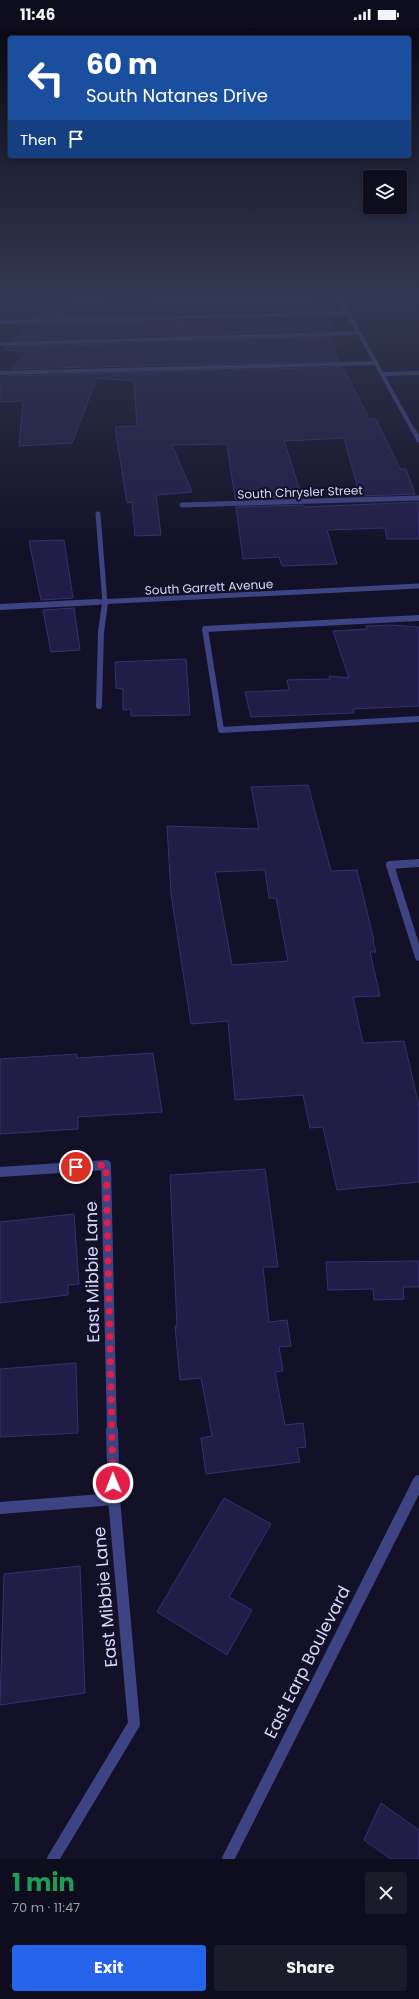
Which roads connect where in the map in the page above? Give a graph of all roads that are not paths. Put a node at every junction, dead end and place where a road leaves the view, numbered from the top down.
1 (387, 380) edge
2 (419, 440) edge
3 (419, 498) edge
4 (182, 505) dead end
5 (98, 514) dead end
6 (419, 586) edge
7 (104, 604) junction
8 (0, 608) edge
9 (419, 618) edge
10 (99, 706) dead end
11 (419, 720) edge
12 (419, 863) edge
13 (419, 957) edge
14 (0, 1172) edge
15 (419, 1481) edge
16 (114, 1499) junction
17 (0, 1508) edge
18 (53, 1859) edge
19 (228, 1859) edge

1 - 2 street
3 - 4 street, South Chrysler Street
5 - 7 street
6 - 7 street, South Garrett Avenue
7 - 8 street, South Garrett Avenue
7 - 10 street
9 - 11 street
12 - 13 street
14 - 16 street, East Mibbie Lane
15 - 19 street, East Earp Boulevard
16 - 17 street
16 - 18 street, East Mibbie Lane

